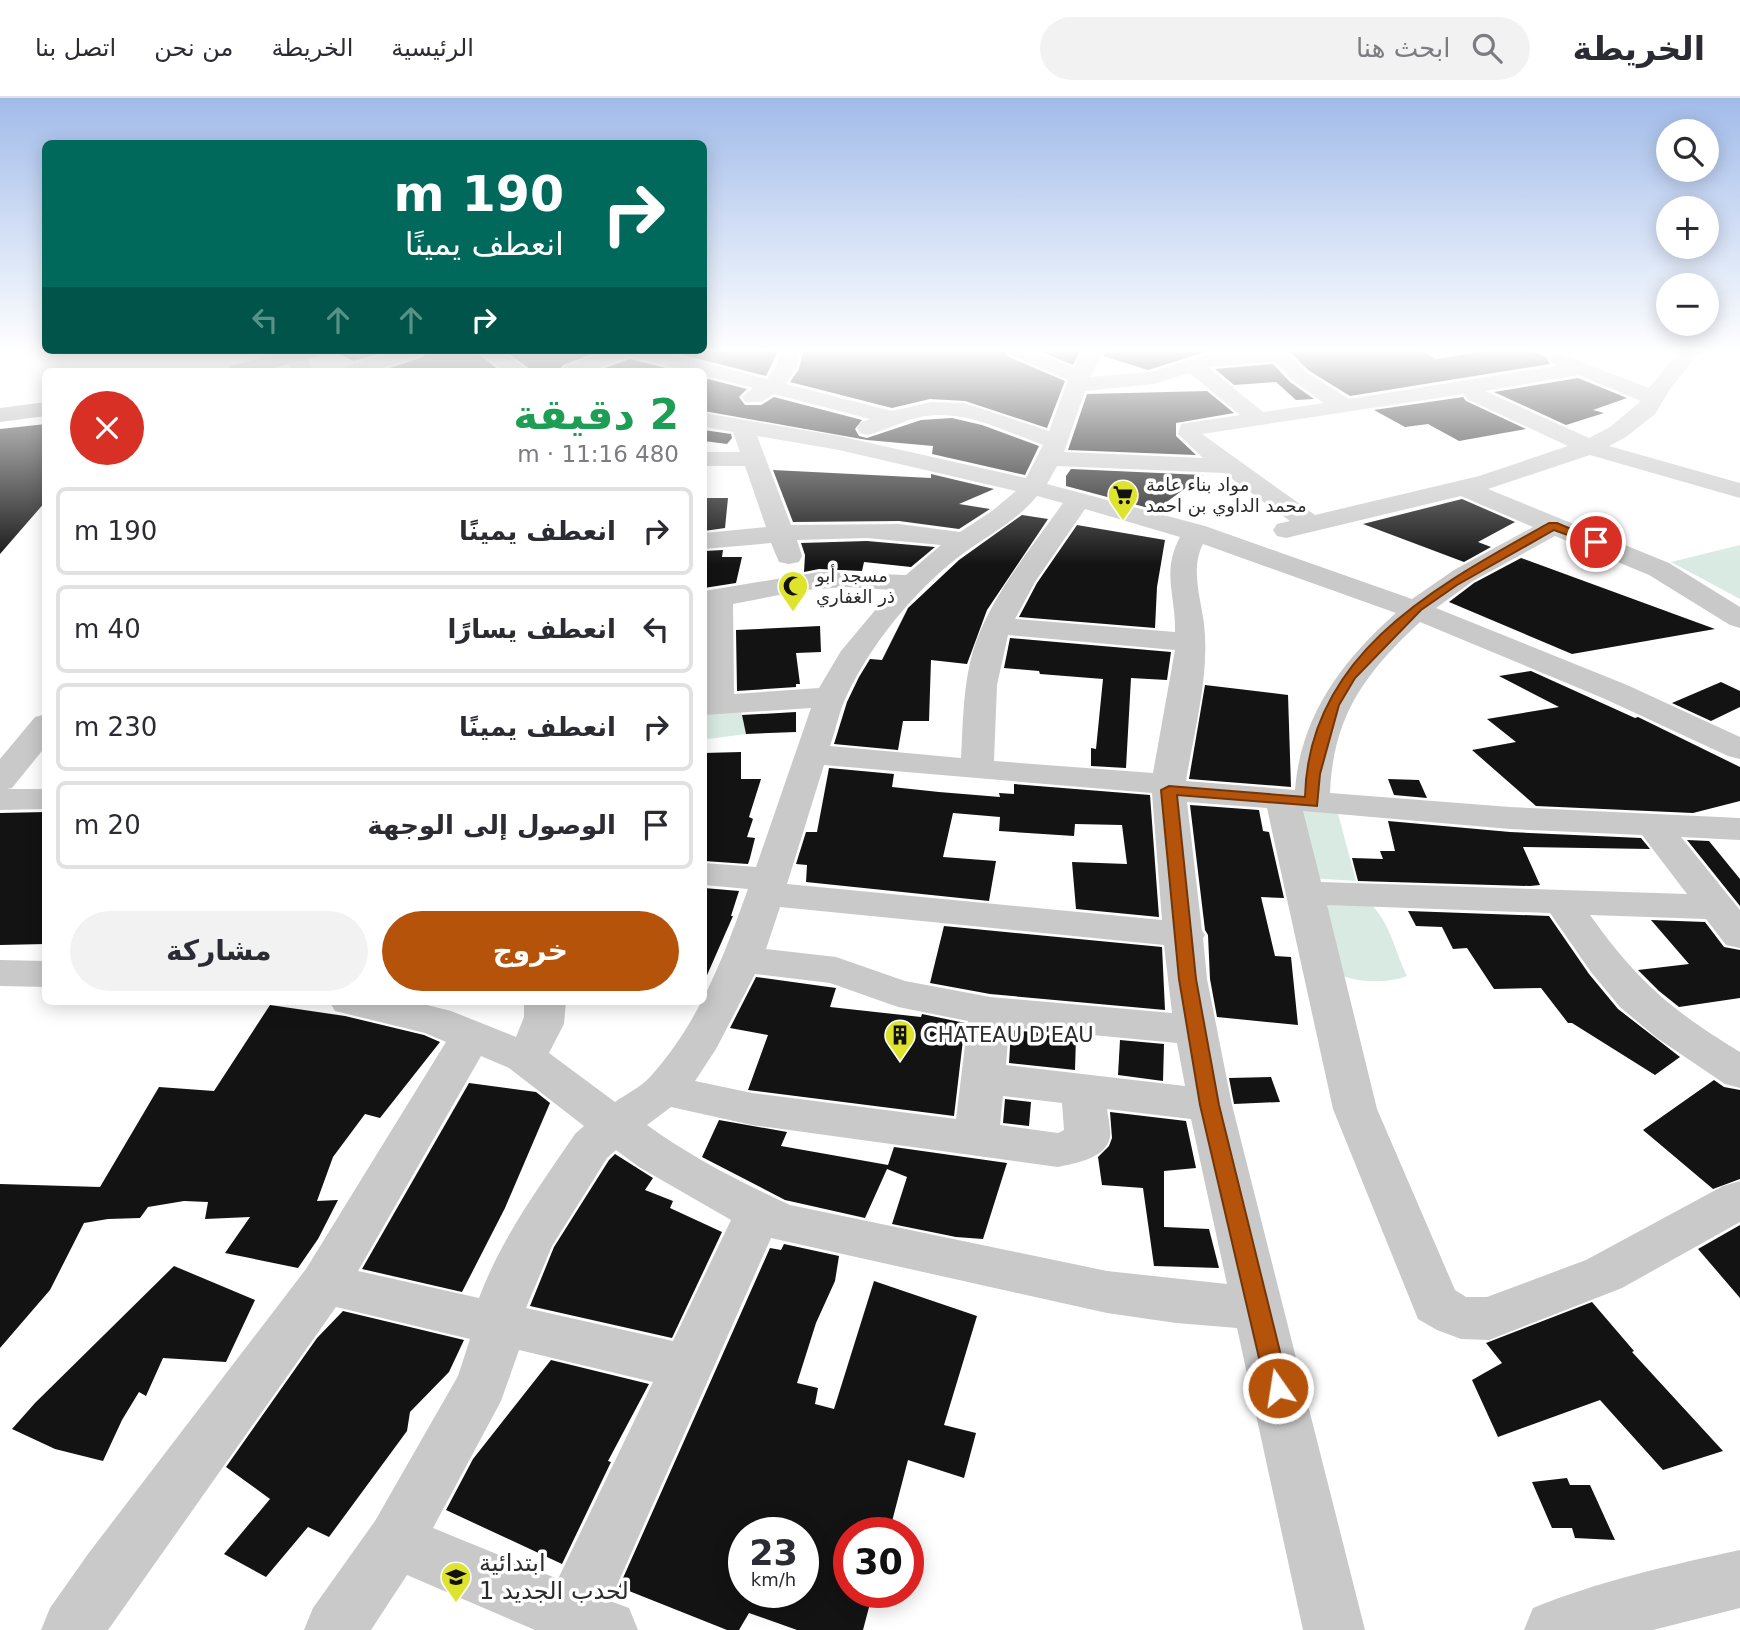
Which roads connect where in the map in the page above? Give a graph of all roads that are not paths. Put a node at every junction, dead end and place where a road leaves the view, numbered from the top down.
1 (720, 422) edge
2 (882, 422) edge
3 (986, 422) edge
4 (1063, 422) edge
5 (1234, 422) edge
6 (1536, 422) edge
7 (1632, 422) edge
8 (742, 426) junction
9 (839, 442) junction
10 (1589, 447) junction
11 (707, 459) edge
12 (753, 459) junction
13 (1047, 462) junction
14 (1228, 466) junction
15 (1465, 488) junction
16 (1740, 491) edge
17 (1079, 499) junction
18 (1310, 524) junction
19 (1553, 526) junction
20 (779, 534) junction
21 (1216, 538) junction
22 (707, 541) edge
23 (964, 541) junction
24 (804, 582) junction
25 (914, 584) junction
26 (711, 598) edge
27 (1416, 608) junction
28 (1740, 620) edge
29 (999, 626) junction
30 (1190, 642) junction
31 (830, 697) junction
32 (711, 705) edge
33 (42, 731) edge
34 (1725, 731) edge
35 (1740, 749) edge
36 (812, 754) junction
37 (977, 770) junction
38 (0, 781) edge
39 (1168, 787) junction
40 (42, 799) edge
41 (0, 800) edge
42 (1297, 801) junction
43 (1654, 827) junction
44 (1740, 829) edge
45 (707, 875) edge
46 (768, 886) junction
47 (1303, 893) junction
48 (1562, 902) junction
49 (1717, 907) junction
50 (1185, 935) junction
51 (1740, 936) edge
52 (742, 959) junction
53 (42, 972) edge
54 (0, 973) edge
55 (367, 1005) edge
56 (545, 1005) edge
57 (990, 1012) junction
58 (1197, 1030) junction
59 (472, 1034) junction
60 (524, 1057) junction
61 (1740, 1073) edge
62 (983, 1078) junction
63 (664, 1090) junction
64 (1083, 1090) junction
65 (1210, 1105) junction
66 (613, 1126) junction
67 (976, 1138) junction
68 (1740, 1199) edge
69 (759, 1212) junction
70 (324, 1284) junction
71 (1259, 1308) junction
72 (499, 1324) junction
73 (687, 1367) junction
74 (396, 1541) junction
75 (1740, 1579) edge
76 (590, 1622) edge
77 (72, 1630) edge
78 (335, 1630) edge
79 (1334, 1630) edge
80 (1555, 1630) edge

1 - 8 street
2 - 9 street
3 - 13 street
4 - 13 street
5 - 14 street
6 - 10 street
7 - 10 street
8 - 9 street
8 - 12 street
9 - 13 street
10 - 15 street
10 - 16 street
11 - 12 street
12 - 20 street
13 - 14 street
13 - 17 street
13 - 23 street
14 - 18 street
15 - 18 street
15 - 19 street
17 - 21 street
17 - 29 street
18 - 21 street
19 - 27 street
19 - 28 street
20 - 22 street
20 - 23 street
20 - 24 street
21 - 27 street
21 - 30 street
23 - 25 street
24 - 25 street
24 - 26 street
25 - 31 street
26 - 32 street
27 - 34 street
27 - 42 street
29 - 30 street
29 - 37 street
30 - 39 street
31 - 32 street
31 - 36 street
33 - 38 street
34 - 35 street
36 - 37 street
36 - 46 street
37 - 39 street
39 - 42 street
39 - 50 street
40 - 41 street
42 - 43 street
42 - 47 street
43 - 44 street
43 - 49 street
45 - 46 street
46 - 50 street
46 - 52 street
47 - 48 street
47 - 68 street
48 - 49 street
48 - 61 street
49 - 51 street
50 - 58 street
52 - 57 street
52 - 63 street
53 - 54 street
55 - 59 street
56 - 60 street
57 - 58 street
57 - 62 street
58 - 65 street
59 - 60 street
59 - 70 street
60 - 66 street
62 - 64 street
62 - 67 street
63 - 66 street
63 - 67 street
64 - 65 street
64 - 67 street
65 - 71 street
66 - 69 street
66 - 72 street
69 - 71 street
69 - 73 street
70 - 72 street
70 - 77 street
71 - 79 street
72 - 73 street
72 - 74 street
73 - 76 street
74 - 76 street
74 - 78 street
75 - 80 street

